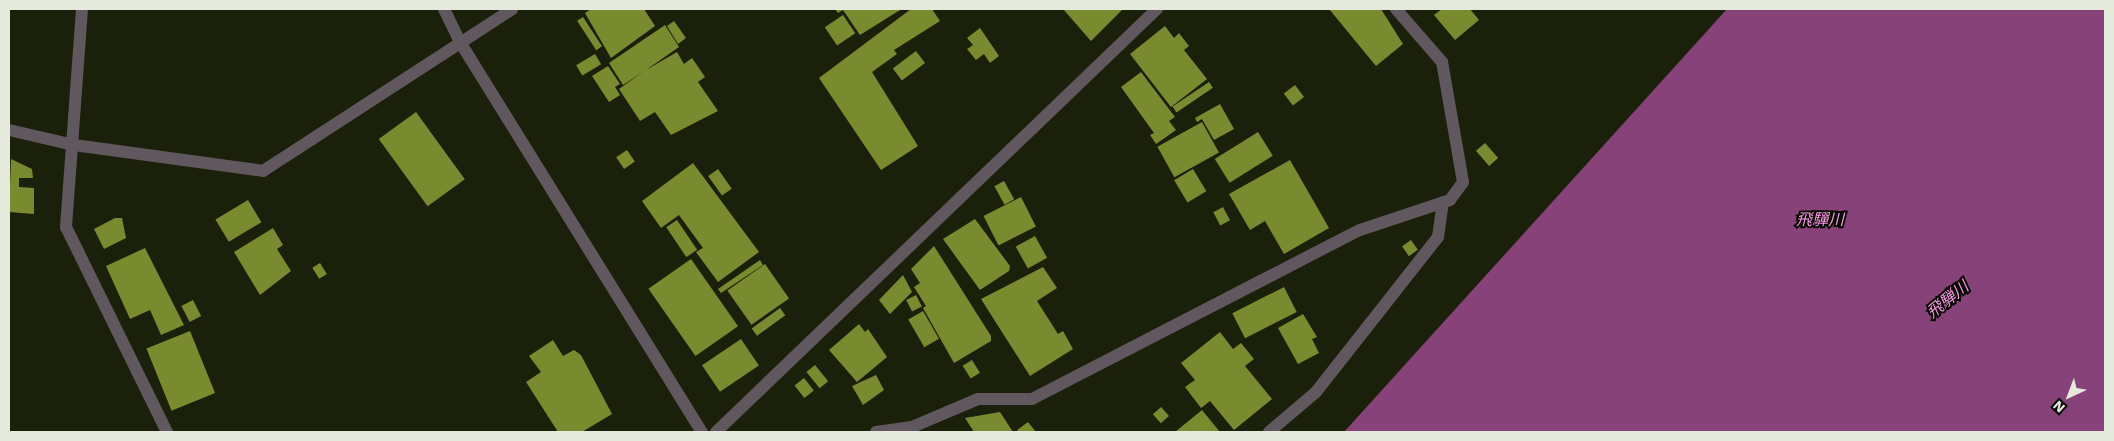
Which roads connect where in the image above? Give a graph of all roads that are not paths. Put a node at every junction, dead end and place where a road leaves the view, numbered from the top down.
1 (82, 9) edge
2 (444, 9) edge
3 (512, 9) edge
4 (1157, 9) edge
5 (1396, 9) edge
6 (460, 42) junction
7 (9, 130) edge
8 (74, 145) junction
9 (1443, 202) junction
10 (167, 432) edge
11 (702, 432) edge
12 (716, 432) edge
13 (876, 432) edge
14 (1269, 432) edge

1 - 8 street
2 - 6 street
3 - 6 street
4 - 12 street
5 - 9 street
6 - 8 street
6 - 11 street
7 - 8 street
8 - 10 street
9 - 13 street
9 - 14 street

